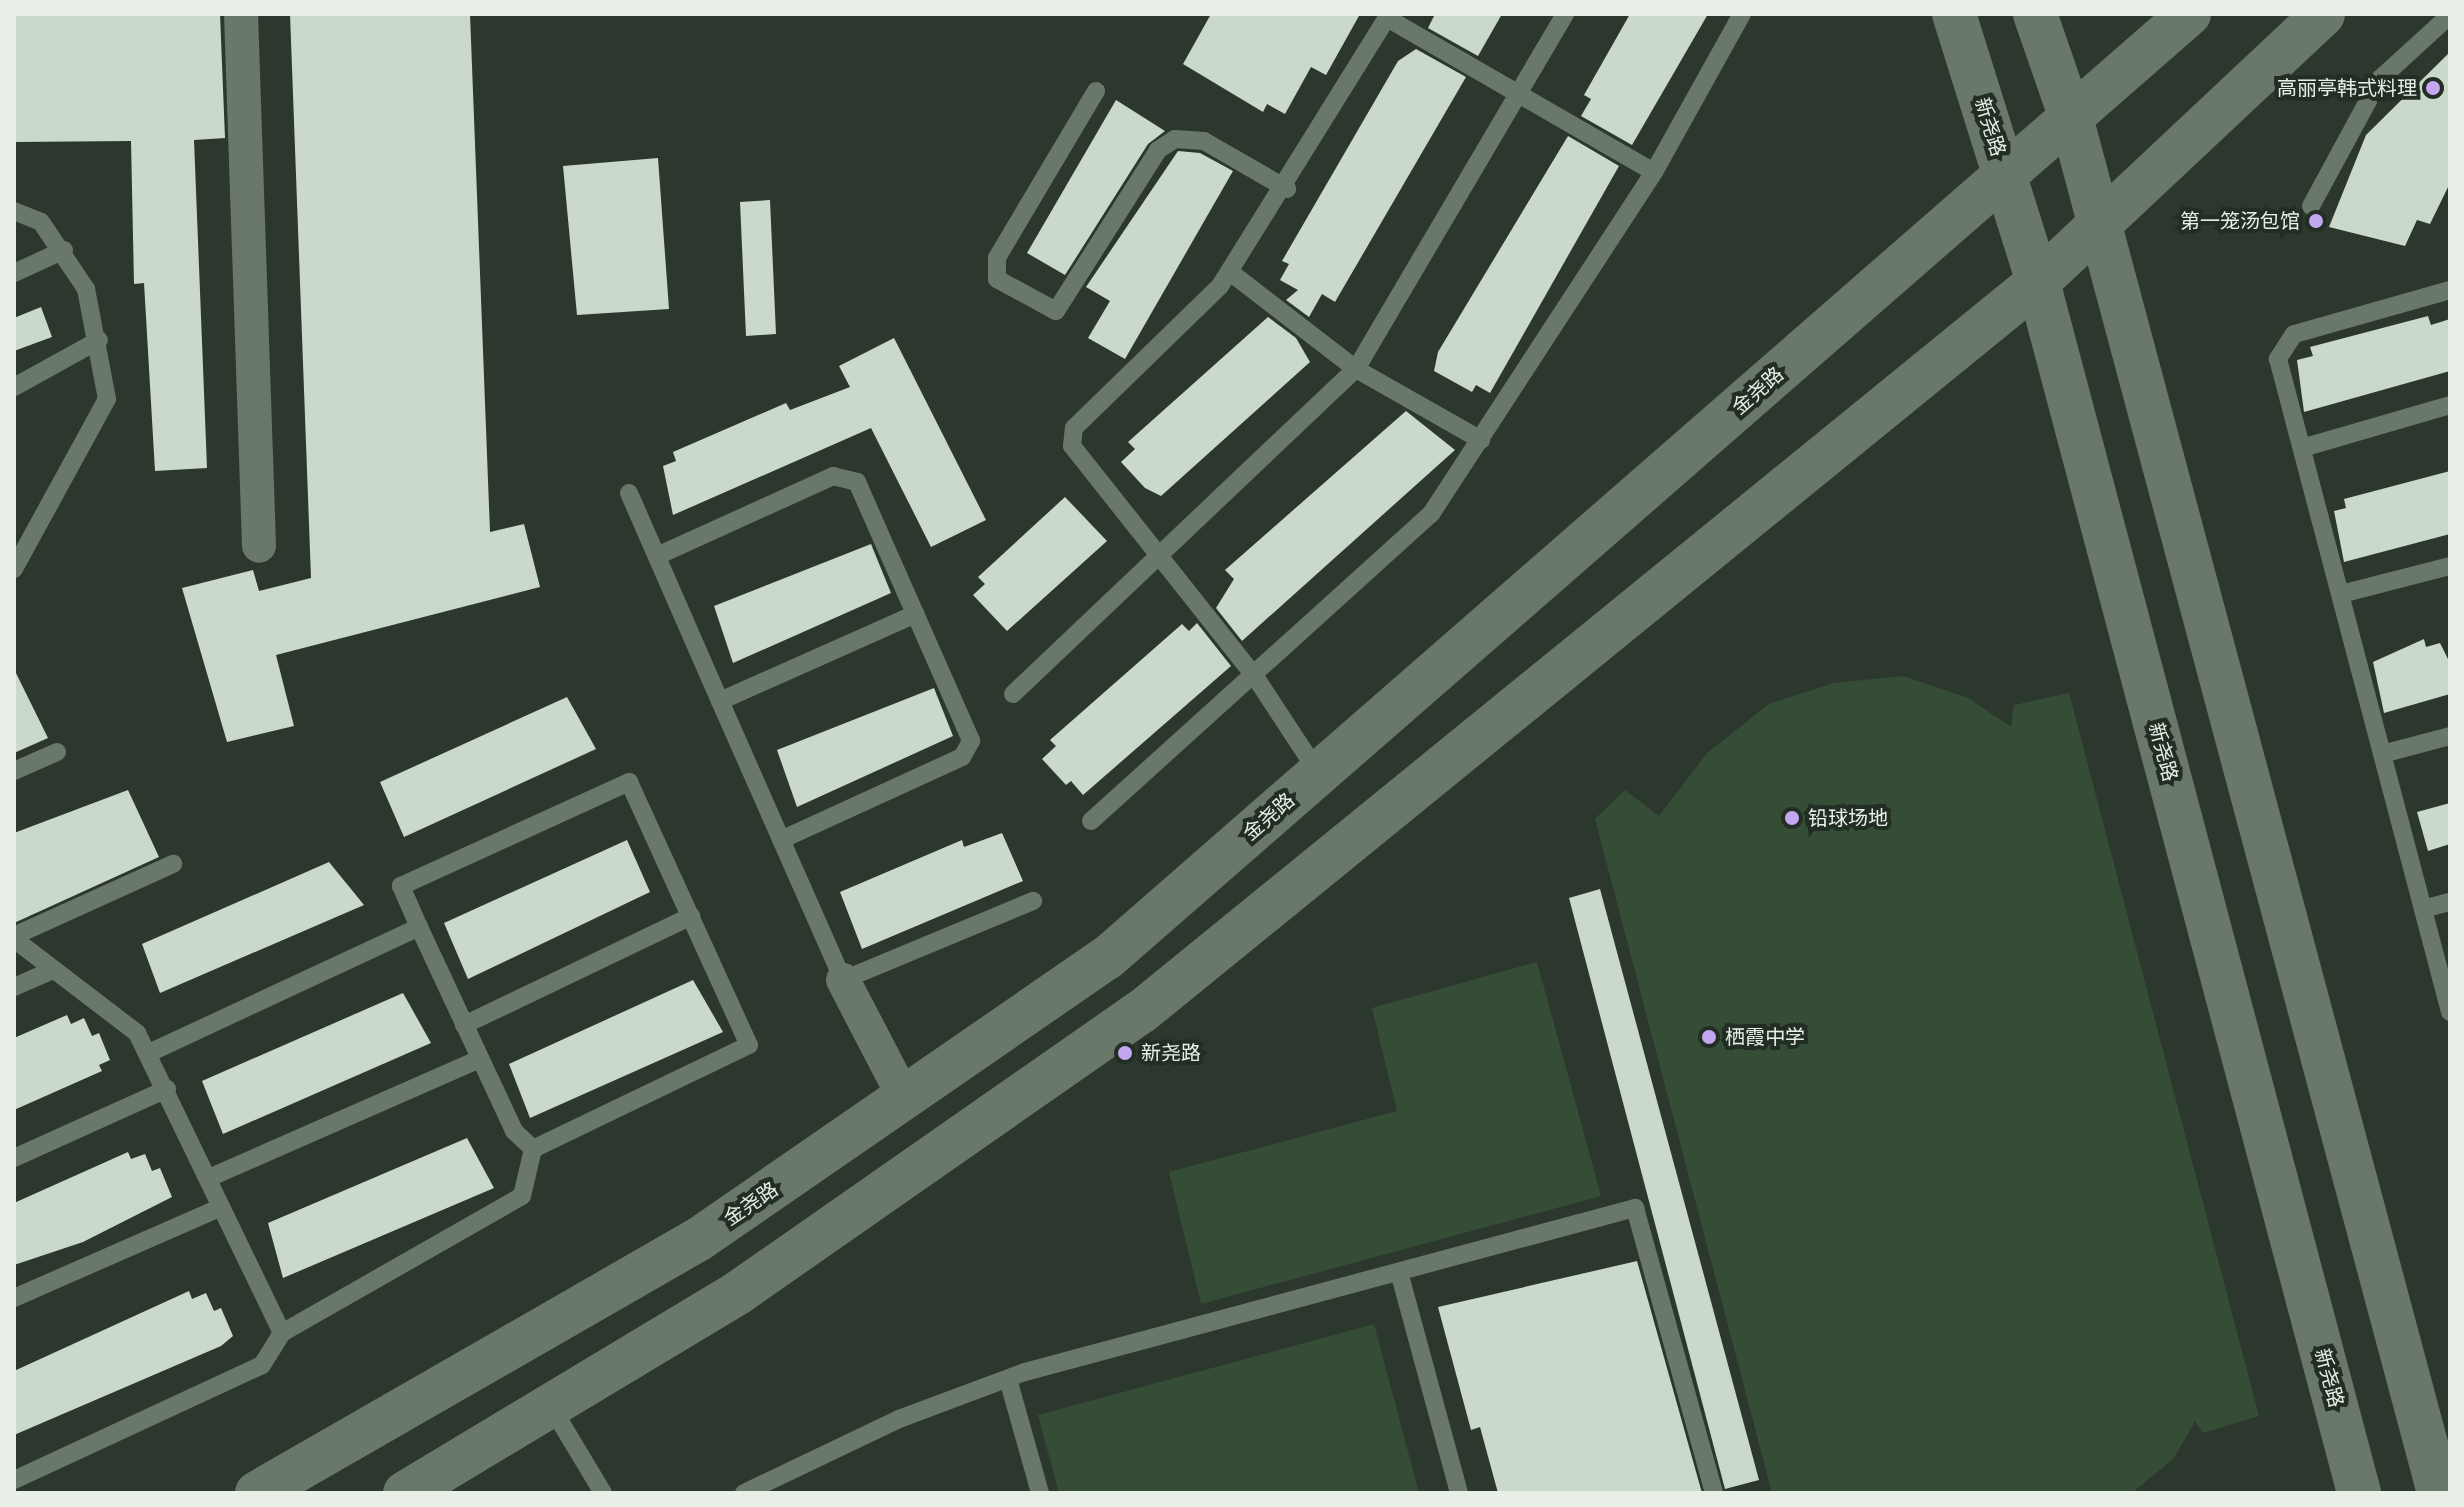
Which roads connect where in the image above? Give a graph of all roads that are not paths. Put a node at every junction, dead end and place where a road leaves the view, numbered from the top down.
1 (241, 14) edge
2 (1565, 14) edge
3 (1742, 14) edge
4 (1954, 14) edge
5 (2035, 14) edge
6 (2189, 14) edge
7 (2323, 14) edge
8 (2450, 15) edge
9 (1388, 16) edge
10 (1096, 91) dead end
11 (1519, 95) junction
12 (2072, 121) junction
13 (1654, 172) junction
14 (2005, 177) junction
15 (1287, 189) junction
16 (2311, 206) dead end
17 (14, 211) edge
18 (2099, 225) junction
19 (64, 250) junction
20 (1230, 272) junction
21 (14, 273) edge
22 (2038, 282) junction
23 (2450, 290) edge
24 (99, 340) junction
25 (1356, 369) junction
26 (14, 387) edge
27 (2450, 405) edge
28 (1481, 440) junction
29 (2302, 448) junction
30 (629, 493) dead end
31 (259, 546) dead end
32 (1158, 555) junction
33 (657, 556) junction
34 (2450, 566) edge
35 (14, 569) edge
36 (2341, 594) junction
37 (915, 614) junction
38 (1256, 678) junction
39 (1013, 694) dead end
40 (720, 701) junction
41 (2450, 736) edge
42 (57, 752) dead end
43 (2382, 754) junction
44 (14, 771) edge
45 (1319, 774) junction
46 (1091, 821) dead end
47 (781, 840) junction
48 (173, 864) dead end
49 (1033, 901) dead end
50 (2450, 902) edge
51 (2423, 909) junction
52 (691, 916) junction
53 (419, 927) junction
54 (14, 938) edge
55 (53, 970) junction
56 (843, 980) junction
57 (14, 987) edge
58 (2450, 1012) edge
59 (464, 1025) junction
60 (149, 1053) junction
61 (480, 1059) junction
62 (167, 1089) junction
63 (905, 1099) junction
64 (533, 1149) junction
65 (14, 1158) edge
66 (211, 1177) junction
67 (221, 1207) junction
68 (1399, 1272) junction
69 (14, 1298) edge
70 (282, 1333) junction
71 (1008, 1379) junction
72 (552, 1408) junction
73 (14, 1480) edge
74 (257, 1493) edge
75 (405, 1493) edge
76 (603, 1493) edge
77 (744, 1493) edge
78 (1040, 1493) edge
79 (1459, 1493) edge
80 (1714, 1493) edge
81 (2359, 1493) edge
82 (2439, 1493) edge

1 - 31 street
2 - 11 lane
3 - 13 lane
4 - 14 main road, 新尧路
5 - 12 main road
6 - 12 main road, 金尧路
7 - 18 main road
8 - 16 lane
9 - 11 lane
9 - 15 lane
10 - 15 lane
11 - 13 lane
11 - 25 lane
12 - 14 main road, 金尧路
12 - 18 main road
13 - 28 lane
14 - 22 main road, 新尧路
14 - 45 main road, 金尧路
15 - 20 lane
17 - 19 lane
18 - 22 main road
18 - 82 main road
19 - 21 lane
19 - 24 lane
20 - 25 lane
20 - 32 lane
22 - 72 main road
22 - 81 main road, 新尧路
23 - 29 lane
24 - 26 lane
24 - 35 lane
25 - 28 lane
25 - 32 lane
27 - 29 lane
28 - 38 lane
29 - 36 lane
30 - 33 lane
32 - 38 lane
32 - 39 lane
33 - 37 lane
33 - 40 lane
34 - 36 lane
36 - 43 lane
37 - 40 lane
37 - 47 lane
38 - 45 lane
38 - 46 lane
40 - 47 lane
41 - 43 lane
42 - 44 lane
43 - 51 lane
45 - 63 main road, 金尧路
47 - 56 lane
48 - 54 lane
49 - 56 lane
50 - 51 lane
51 - 58 lane
52 - 53 lane
52 - 59 lane
52 - 64 lane
53 - 59 lane
53 - 60 lane
54 - 55 lane
55 - 57 lane
55 - 60 lane
56 - 63 street
59 - 61 lane
60 - 62 lane
61 - 64 lane
61 - 66 lane
62 - 65 lane
62 - 66 lane
63 - 74 main road, 金尧路
64 - 70 lane
66 - 67 lane
67 - 69 lane
67 - 70 lane
68 - 71 lane
68 - 79 lane
68 - 80 lane
70 - 73 lane
71 - 77 lane
71 - 78 lane
72 - 75 main road
72 - 76 lane

